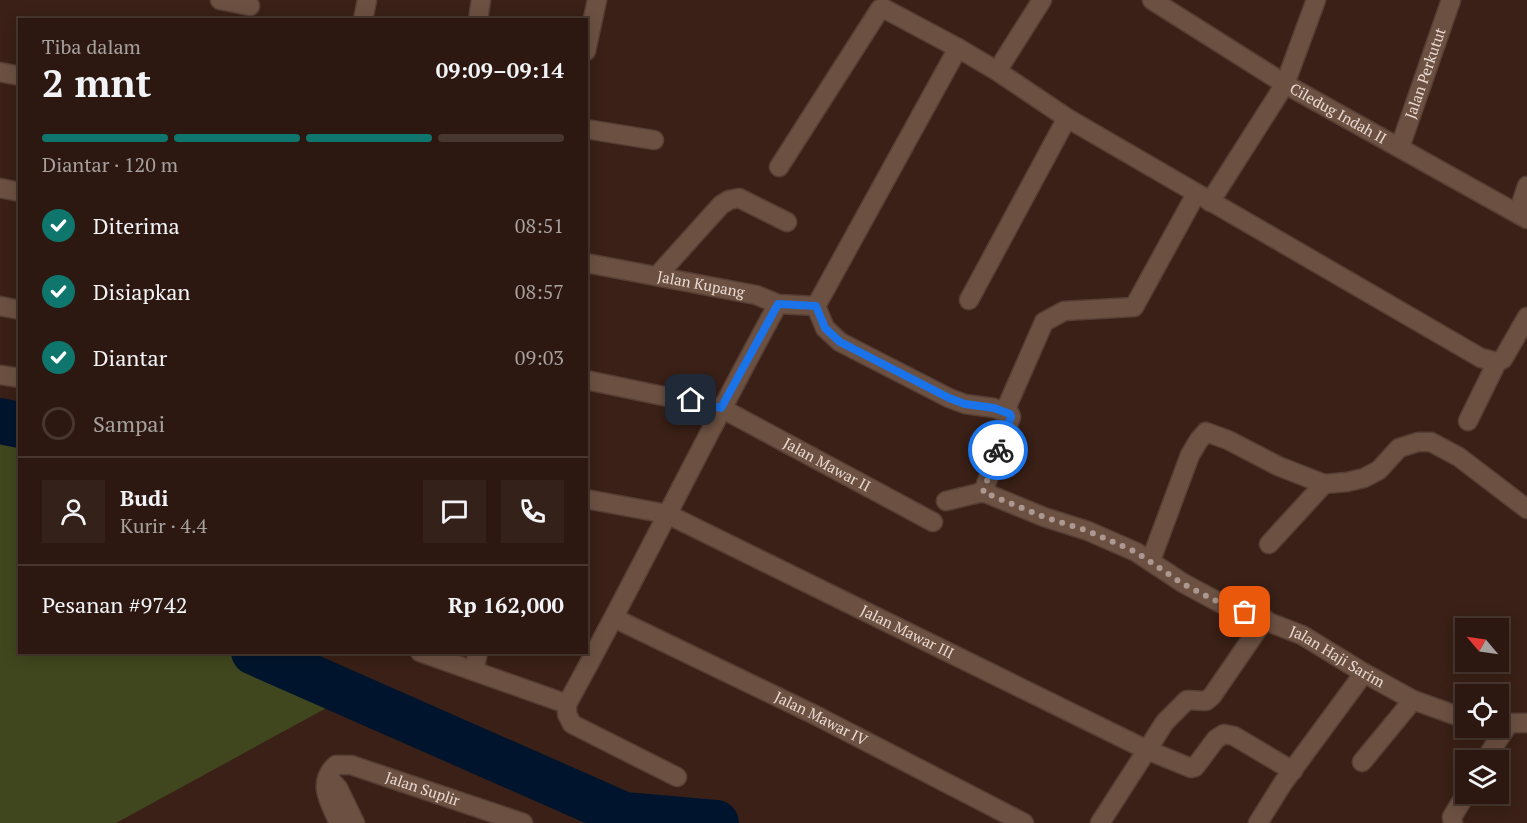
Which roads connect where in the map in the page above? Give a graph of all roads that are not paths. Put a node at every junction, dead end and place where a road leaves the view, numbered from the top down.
1 (220, 0) edge
2 (367, 0) edge
3 (481, 0) edge
4 (597, 0) edge
5 (1042, 0) edge
6 (1152, 0) edge
7 (1316, 0) edge
8 (1450, 0) edge
9 (1177, 7) edge
10 (249, 8) edge
11 (363, 18) edge
12 (478, 18) edge
13 (588, 42) edge
14 (958, 48) junction
15 (997, 71) junction
16 (0, 72) edge
17 (18, 76) edge
18 (1285, 84) junction
19 (1067, 118) junction
20 (588, 129) edge
21 (654, 140) dead end
22 (1400, 147) junction
23 (779, 167) dead end
24 (1527, 186) edge
25 (0, 188) edge
26 (18, 192) edge
27 (1203, 198) junction
28 (1522, 216) edge
29 (786, 222) dead end
30 (588, 263) edge
31 (657, 276) junction
32 (969, 300) dead end
33 (778, 304) junction
34 (0, 306) edge
35 (816, 306) junction
36 (18, 310) edge
37 (1527, 317) edge
38 (1497, 362) junction
39 (0, 375) edge
40 (18, 378) edge
41 (588, 380) edge
42 (721, 408) junction
43 (1005, 411) junction
44 (1468, 421) dead end
45 (1324, 484) junction
46 (983, 492) junction
47 (588, 499) edge
48 (946, 501) dead end
49 (1527, 509) edge
50 (667, 514) junction
51 (933, 522) dead end
52 (1269, 544) dead end
53 (1151, 560) junction
54 (614, 618) junction
55 (1265, 619) junction
56 (425, 654) edge
57 (477, 654) edge
58 (474, 672) junction
59 (1364, 673) junction
60 (1413, 700) junction
61 (567, 704) junction
62 (1455, 715) edge
63 (1512, 723) edge
64 (1147, 750) junction
65 (1492, 750) edge
66 (1362, 762) dead end
67 (1293, 771) junction
68 (328, 777) junction
69 (677, 777) dead end
70 (1460, 804) edge
71 (339, 823) edge
72 (355, 823) edge
73 (523, 823) edge
74 (1024, 823) edge
75 (1100, 823) edge
76 (1258, 823) edge
77 (1453, 823) edge

1 - 10 street
2 - 11 street
3 - 12 street
4 - 13 street
5 - 15 street
6 - 9 street, Ciledug Indah II
7 - 18 street
8 - 22 street, Jalan Perkutut
9 - 18 street, Ciledug Indah II
14 - 15 street
14 - 23 street
14 - 35 street
15 - 19 street
16 - 17 street
18 - 22 street, Ciledug Indah II
18 - 27 street
19 - 27 street
19 - 32 street
20 - 21 street
22 - 28 street, Ciledug Indah II
24 - 28 street
25 - 26 street
27 - 38 street
27 - 43 street
29 - 31 street
30 - 31 street, Jalan Kupang
31 - 33 street, Jalan Kupang
33 - 35 street, Jalan Kupang
33 - 42 street
34 - 36 street
35 - 43 street
37 - 38 street
38 - 44 street
39 - 40 street
41 - 42 street, Jalan Mawar II
42 - 50 street
42 - 51 street, Jalan Mawar II
43 - 46 street
45 - 49 street
45 - 52 street
45 - 53 street
46 - 48 street
46 - 53 street, Jalan Haji Sarim
47 - 50 street, Jalan Mawar III
50 - 54 street
50 - 64 street, Jalan Mawar III
53 - 55 street, Jalan Haji Sarim
54 - 61 street
54 - 74 street, Jalan Mawar IV
55 - 59 street, Jalan Haji Sarim
55 - 64 street
56 - 58 street
57 - 58 street
58 - 61 street
59 - 60 street, Jalan Haji Sarim
59 - 67 street
60 - 62 street, Jalan Haji Sarim
60 - 66 street
61 - 69 street
63 - 65 street
64 - 67 street, Jalan Mawar III
64 - 75 street
67 - 76 street
68 - 71 street
68 - 72 street
68 - 73 street, Jalan Suplir
70 - 77 street

